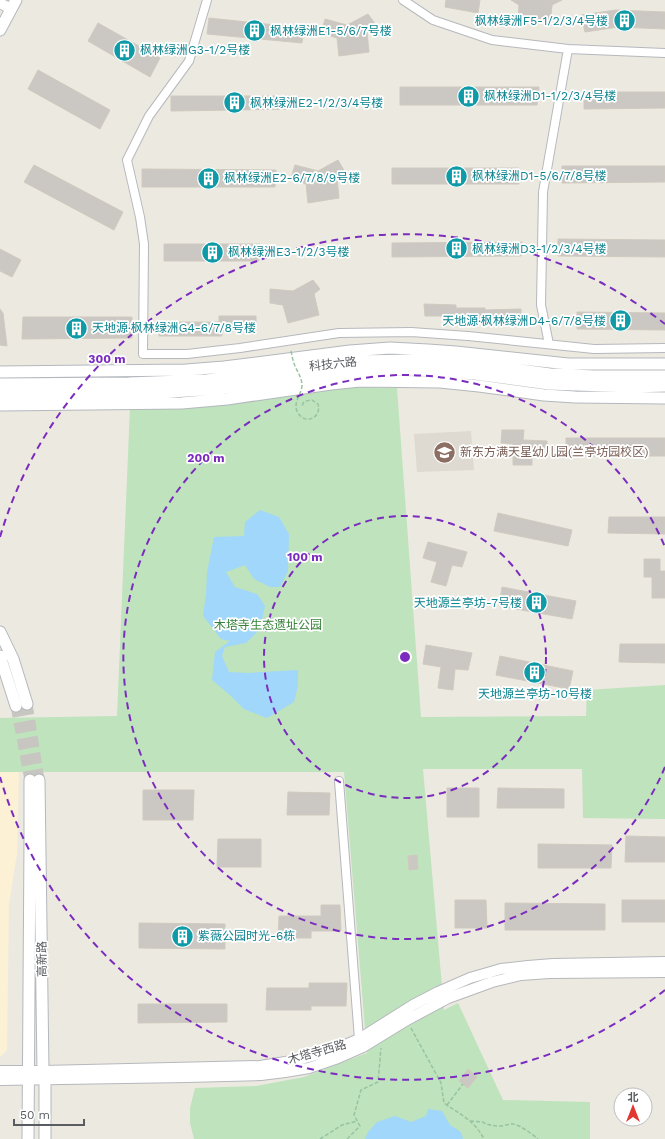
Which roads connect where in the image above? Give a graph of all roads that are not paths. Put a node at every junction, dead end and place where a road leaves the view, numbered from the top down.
1 (207, 0) edge
2 (403, 0) edge
3 (0, 3) edge
4 (14, 4) edge
5 (0, 30) edge
6 (568, 49) junction
7 (665, 53) edge
8 (549, 344) junction
9 (665, 348) edge
10 (665, 364) edge
11 (0, 372) edge
12 (665, 376) edge
13 (0, 384) edge
14 (665, 386) edge
15 (0, 394) edge
16 (665, 398) edge
17 (0, 405) edge
18 (0, 632) edge
19 (0, 656) edge
20 (339, 780) dead end
21 (665, 962) edge
22 (665, 972) edge
23 (361, 1043) junction
24 (0, 1071) edge
25 (29, 1076) junction
26 (44, 1076) junction
27 (0, 1080) edge
28 (28, 1139) edge
29 (45, 1139) edge

1 - 8 street
2 - 6 street
3 - 4 street
4 - 5 main road
6 - 7 street
6 - 8 street
8 - 9 street
10 - 11 main road
12 - 13 main road, 科技六路
14 - 15 main road, 科技六路
16 - 17 main road
18 - 19 main road
20 - 23 street
21 - 23 street, 木塔寺西路
22 - 23 street, 木塔寺西路
23 - 26 street, 木塔寺西路
24 - 25 street, 木塔寺西路
25 - 26 street, 木塔寺西路
25 - 26 main road, 高新路
25 - 27 street, 木塔寺西路
25 - 28 main road, 高新路
26 - 29 main road, 高新路

